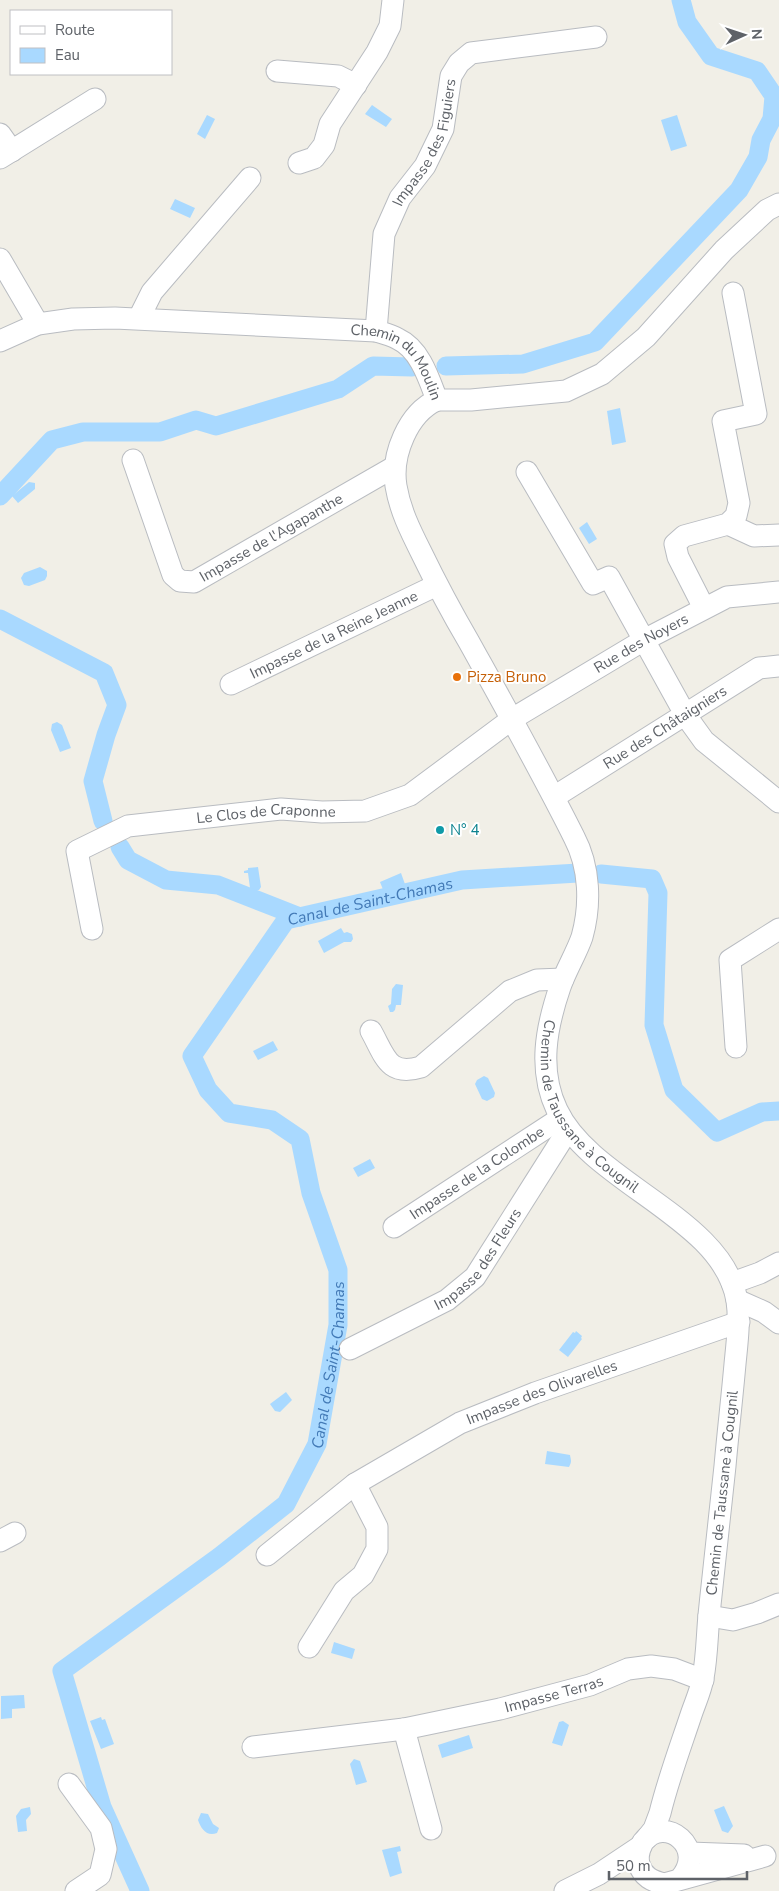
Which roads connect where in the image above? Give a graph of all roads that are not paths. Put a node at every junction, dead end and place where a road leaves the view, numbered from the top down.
1 (393, 0) edge
2 (596, 37) dead end
3 (277, 71) dead end
4 (356, 85) junction
5 (95, 99) dead end
6 (4, 148) edge
7 (298, 163) dead end
8 (250, 178) dead end
9 (779, 204) edge
10 (0, 259) edge
11 (733, 293) dead end
12 (139, 318) junction
13 (38, 324) junction
14 (376, 331) junction
15 (0, 341) edge
16 (437, 400) junction
17 (133, 460) dead end
18 (394, 466) junction
19 (527, 472) dead end
20 (728, 524) junction
21 (779, 535) edge
22 (437, 586) junction
23 (779, 592) edge
24 (704, 608) junction
25 (644, 640) junction
26 (779, 666) edge
27 (231, 684) dead end
28 (686, 716) junction
29 (512, 719) junction
30 (554, 797) junction
31 (779, 802) edge
32 (92, 929) dead end
33 (779, 929) edge
34 (563, 980) junction
35 (371, 1031) dead end
36 (736, 1047) dead end
37 (565, 1124) junction
38 (394, 1227) dead end
39 (779, 1262) edge
40 (734, 1291) junction
41 (739, 1322) junction
42 (779, 1323) edge
43 (350, 1349) dead end
44 (355, 1484) junction
45 (267, 1555) dead end
46 (779, 1604) edge
47 (709, 1616) junction
48 (309, 1647) dead end
49 (703, 1680) junction
50 (404, 1729) junction
51 (253, 1747) dead end
52 (69, 1784) dead end
53 (664, 1799) junction
54 (431, 1829) dead end
55 (672, 1833) junction
56 (644, 1842) junction
57 (690, 1853) junction
58 (772, 1855) edge
59 (599, 1874) junction
60 (643, 1874) junction
61 (680, 1878) junction
62 (76, 1891) edge
63 (565, 1891) edge

1 - 4 street
2 - 14 street, Impasse des Figuiers
3 - 4 street
4 - 7 street
5 - 6 street
8 - 12 street
9 - 16 street, Chemin du Moulin
10 - 13 street
11 - 20 street
12 - 13 street, Chemin du Moulin
12 - 14 street, Chemin du Moulin
13 - 15 street, Chemin du Moulin
14 - 16 street, Chemin du Moulin
16 - 18 street, Chemin de Taussane à Cougnil
17 - 18 street, Impasse de l'Agapanthe
18 - 22 street, Chemin de Taussane à Cougnil
19 - 25 street
20 - 21 street
20 - 24 street
22 - 27 street, Impasse de la Reine Jeanne
22 - 29 street, Chemin de Taussane à Cougnil
23 - 24 street, Rue des Noyers
24 - 25 street, Rue des Noyers
25 - 28 street
25 - 29 street, Rue des Noyers
26 - 28 street, Rue des Châtaigniers
28 - 30 street, Rue des Châtaigniers
28 - 31 street
29 - 30 street, Chemin de Taussane à Cougnil
29 - 32 street, Le Clos de Craponne
30 - 34 street, Chemin de Taussane à Cougnil
33 - 36 street
34 - 35 street
34 - 37 street, Chemin de Taussane à Cougnil
37 - 38 street, Impasse de la Colombe
37 - 40 street, Chemin de Taussane à Cougnil
37 - 43 street, Impasse des Fleurs
39 - 40 street
40 - 41 street, Chemin de Taussane à Cougnil
40 - 42 street
41 - 44 street, Impasse des Olivarelles
41 - 47 street, Chemin de Taussane à Cougnil
44 - 45 street, Impasse des Olivarelles
44 - 48 street
46 - 47 street
47 - 49 street, Chemin de Taussane à Cougnil
49 - 50 street, Impasse Terras
49 - 53 street, Chemin de Taussane à Cougnil
50 - 51 street, Impasse Terras
50 - 54 street
52 - 62 street
53 - 55 street
53 - 56 street, Chemin de Taussane à Cougnil
55 - 56 street, Chemin de Taussane à Cougnil
55 - 57 street
56 - 59 street, Chemin de Taussane à Cougnil
56 - 60 street, Chemin de Taussane à Cougnil
57 - 58 street
57 - 61 street
58 - 61 street, Chemin de Taussane à Cougnil
59 - 60 street, Chemin de Taussane à Cougnil
59 - 63 street, Chemin de Taussane à Cougnil
60 - 61 street, Chemin de Taussane à Cougnil

